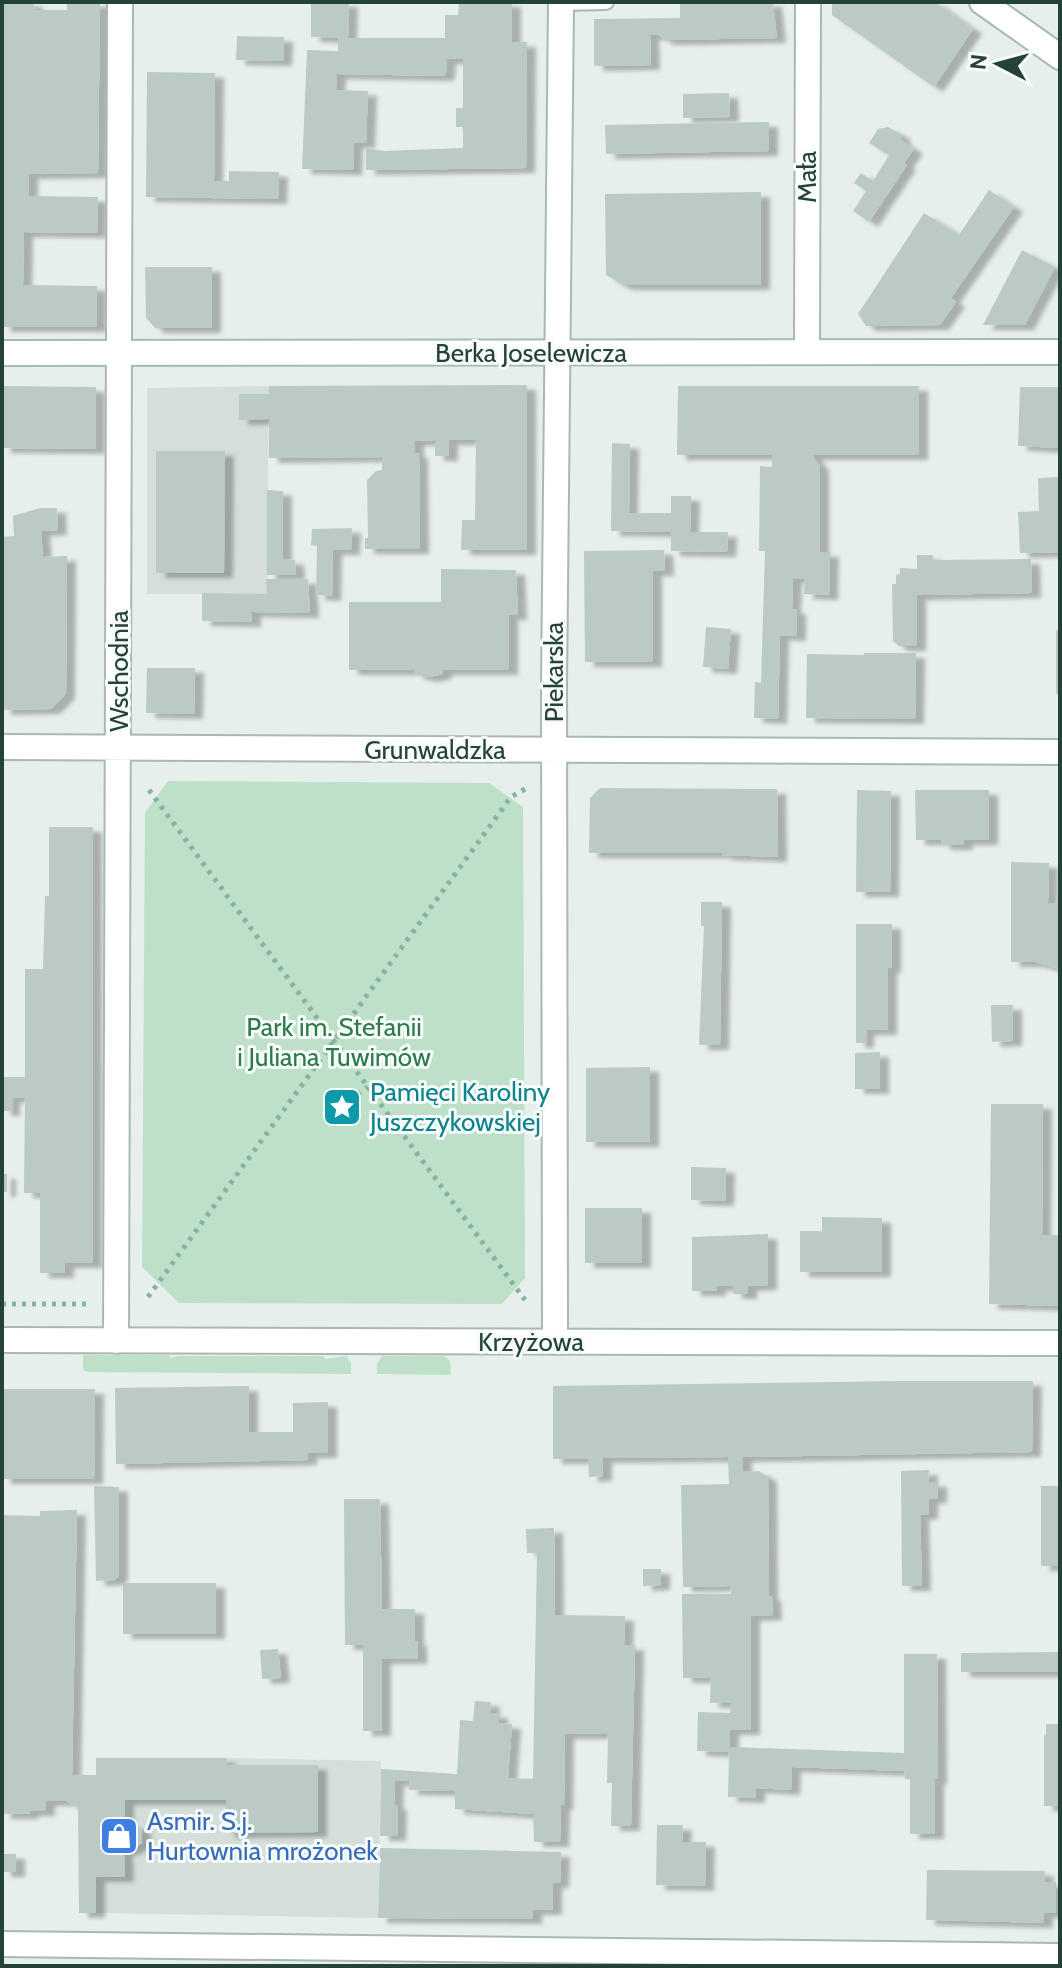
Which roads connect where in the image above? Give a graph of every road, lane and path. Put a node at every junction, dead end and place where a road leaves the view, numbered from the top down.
1 (120, 2) edge
2 (561, 2) edge
3 (606, 2) edge
4 (808, 2) edge
5 (982, 2) edge
6 (1060, 57) edge
7 (807, 352) junction
8 (1060, 352) edge
9 (2, 353) edge
10 (120, 353) junction
11 (557, 353) junction
12 (2, 747) edge
13 (118, 748) junction
14 (554, 750) junction
15 (1060, 752) edge
16 (517, 782) dead end
17 (148, 787) dead end
18 (527, 788) junction
19 (527, 804) dead end
20 (334, 1041) junction
21 (368, 1087) junction
22 (342, 1107) dead end
23 (532, 1293) dead end
24 (146, 1300) dead end
25 (2, 1304) edge
26 (96, 1304) dead end
27 (2, 1340) edge
28 (116, 1341) junction
29 (555, 1342) junction
30 (1060, 1343) edge
31 (2, 1944) edge
32 (1060, 1956) edge

1 - 10 street, Wschodnia
2 - 3 lane
2 - 11 street, Piekarska
4 - 7 street, Mała
5 - 6 street
7 - 8 street, Berka Joselewicza
7 - 11 street, Berka Joselewicza
9 - 10 street, Berka Joselewicza
10 - 11 street, Berka Joselewicza
10 - 13 street, Wschodnia
11 - 14 street, Piekarska
12 - 13 street, Grunwaldzka
13 - 14 street, Grunwaldzka
13 - 28 street, Wschodnia
14 - 15 street, Grunwaldzka
14 - 29 street, Piekarska
16 - 18 path
17 - 20 path
18 - 19 path
18 - 20 path
20 - 21 path
20 - 24 path
21 - 22 path
21 - 23 path
25 - 26 path
27 - 28 street, Krzyżowa
28 - 29 street, Krzyżowa
29 - 30 street, Krzyżowa
31 - 32 street

